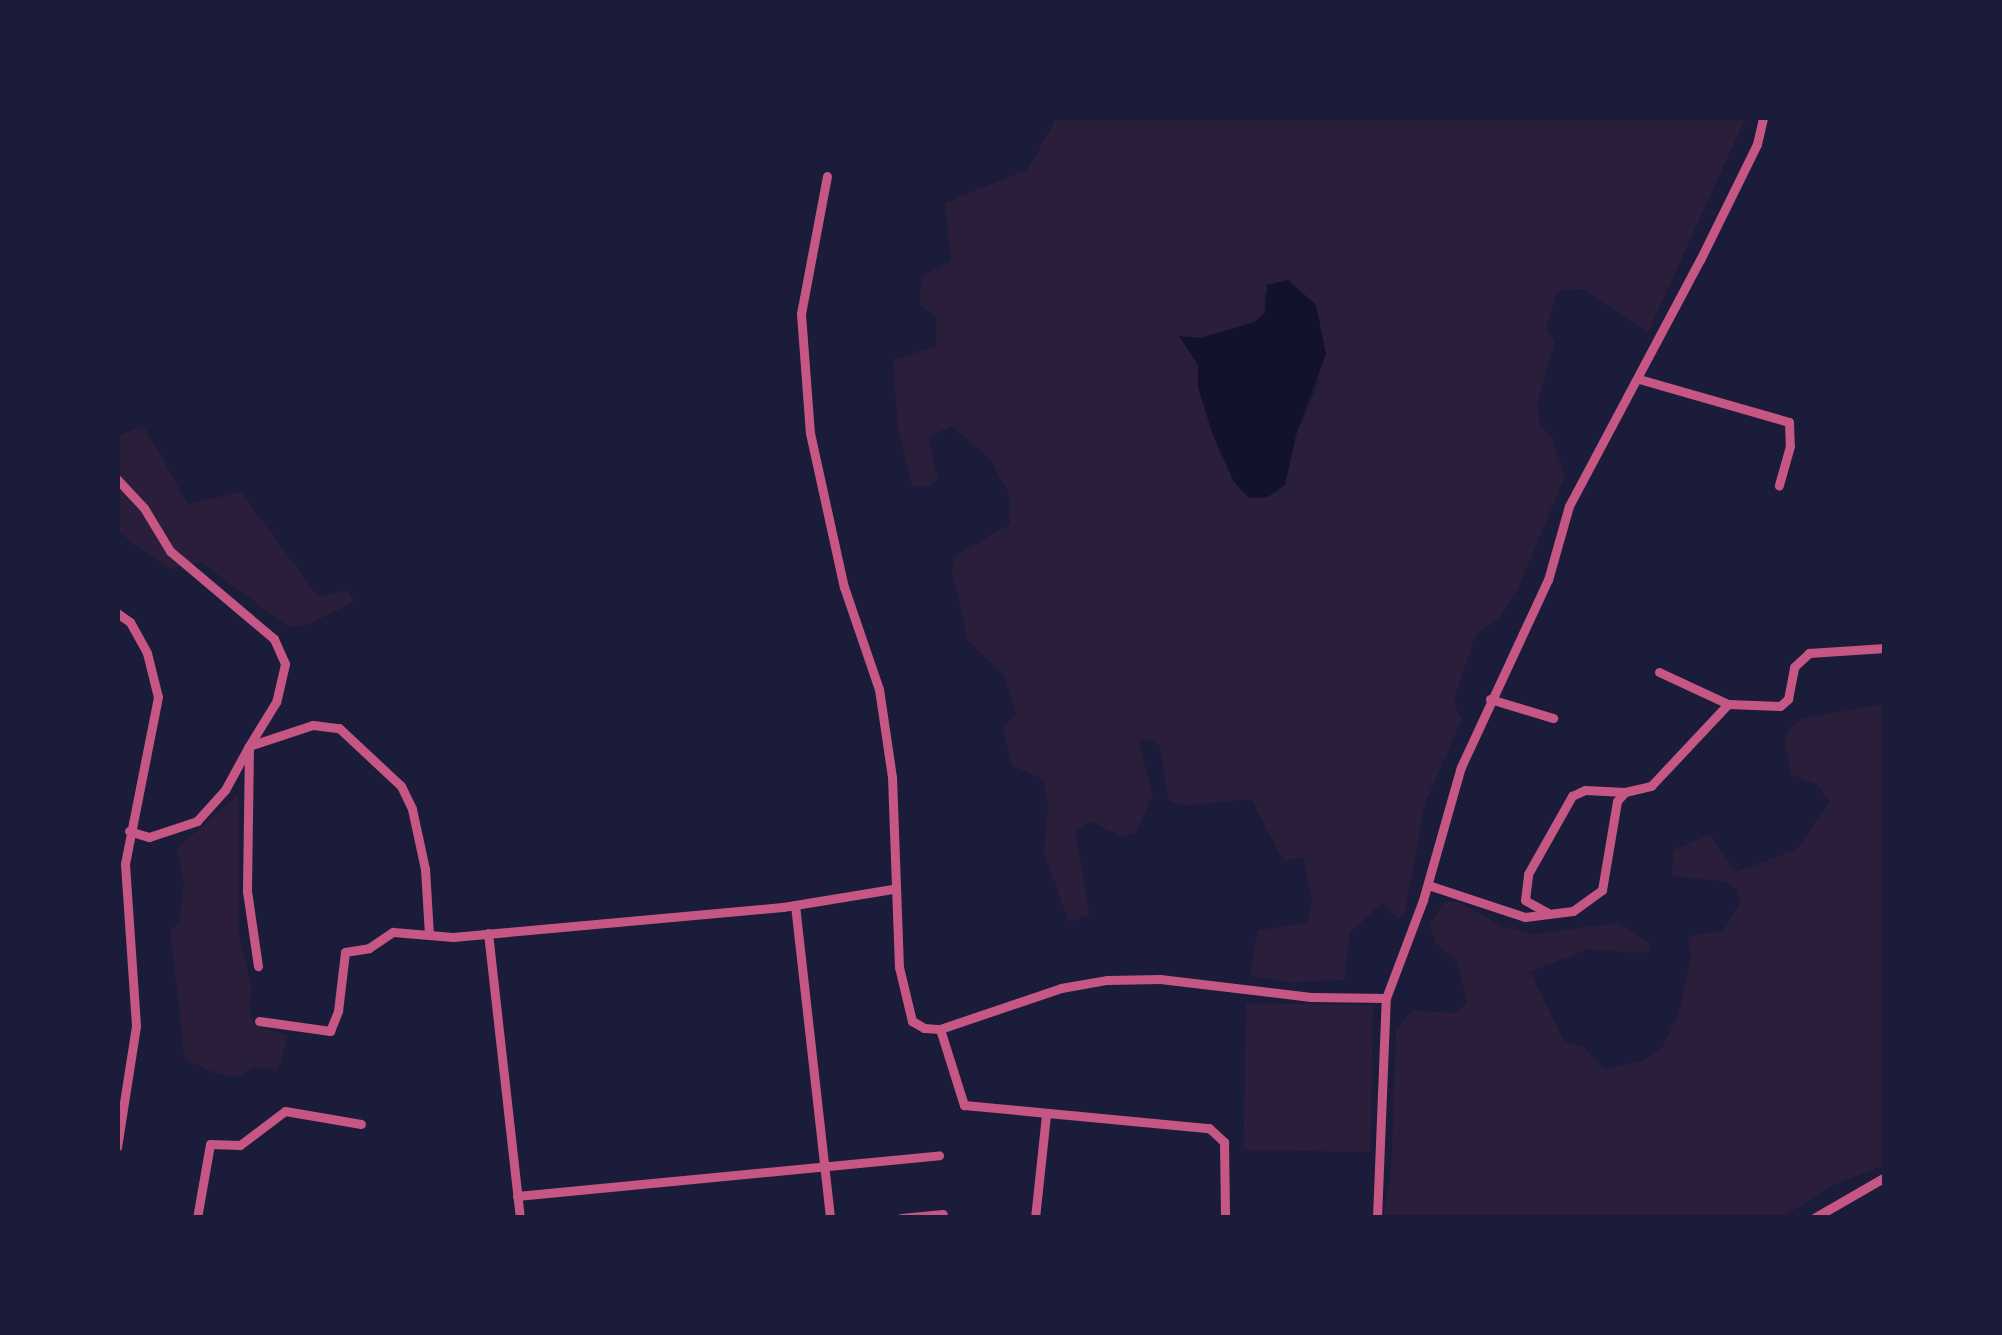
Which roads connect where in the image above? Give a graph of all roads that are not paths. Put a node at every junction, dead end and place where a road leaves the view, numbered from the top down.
1 (1763, 117) edge
2 (827, 176) dead end
3 (1639, 379) junction
4 (117, 479) edge
5 (1779, 485) dead end
6 (117, 613) edge
7 (1885, 648) edge
8 (1659, 672) dead end
9 (1490, 699) junction
10 (1728, 704) junction
11 (1553, 718) dead end
12 (248, 746) junction
13 (1625, 792) junction
14 (128, 831) junction
15 (1428, 885) junction
16 (892, 889) junction
17 (795, 905) junction
18 (1548, 913) junction
19 (488, 933) junction
20 (429, 934) junction
21 (258, 966) dead end
22 (1386, 998) junction
23 (259, 1021) dead end
24 (940, 1028) junction
25 (1046, 1114) junction
26 (361, 1124) dead end
27 (117, 1147) edge
28 (938, 1155) dead end
29 (824, 1165) junction
30 (1885, 1178) edge
31 (517, 1196) junction
32 (943, 1214) dead end
33 (197, 1218) edge
34 (520, 1218) edge
35 (830, 1218) edge
36 (901, 1218) edge
37 (1035, 1218) edge
38 (1225, 1218) edge
39 (1376, 1218) edge
40 (1814, 1218) edge

1 - 3 street
2 - 16 street
3 - 5 street
3 - 9 street
4 - 12 street
6 - 14 street
7 - 10 street
8 - 10 street
9 - 11 street
9 - 15 street
10 - 13 street
12 - 14 street
12 - 20 street
12 - 21 street
13 - 18 street
13 - 18 street
14 - 27 street
15 - 18 street
15 - 22 street
16 - 17 street
16 - 24 street
17 - 19 street
17 - 29 street
19 - 20 street
19 - 31 street
20 - 23 street
22 - 24 street
22 - 39 street
24 - 25 street
25 - 37 street
25 - 38 street
26 - 33 street
28 - 29 street
29 - 31 street
29 - 35 street
30 - 40 street
31 - 34 street
32 - 36 street

